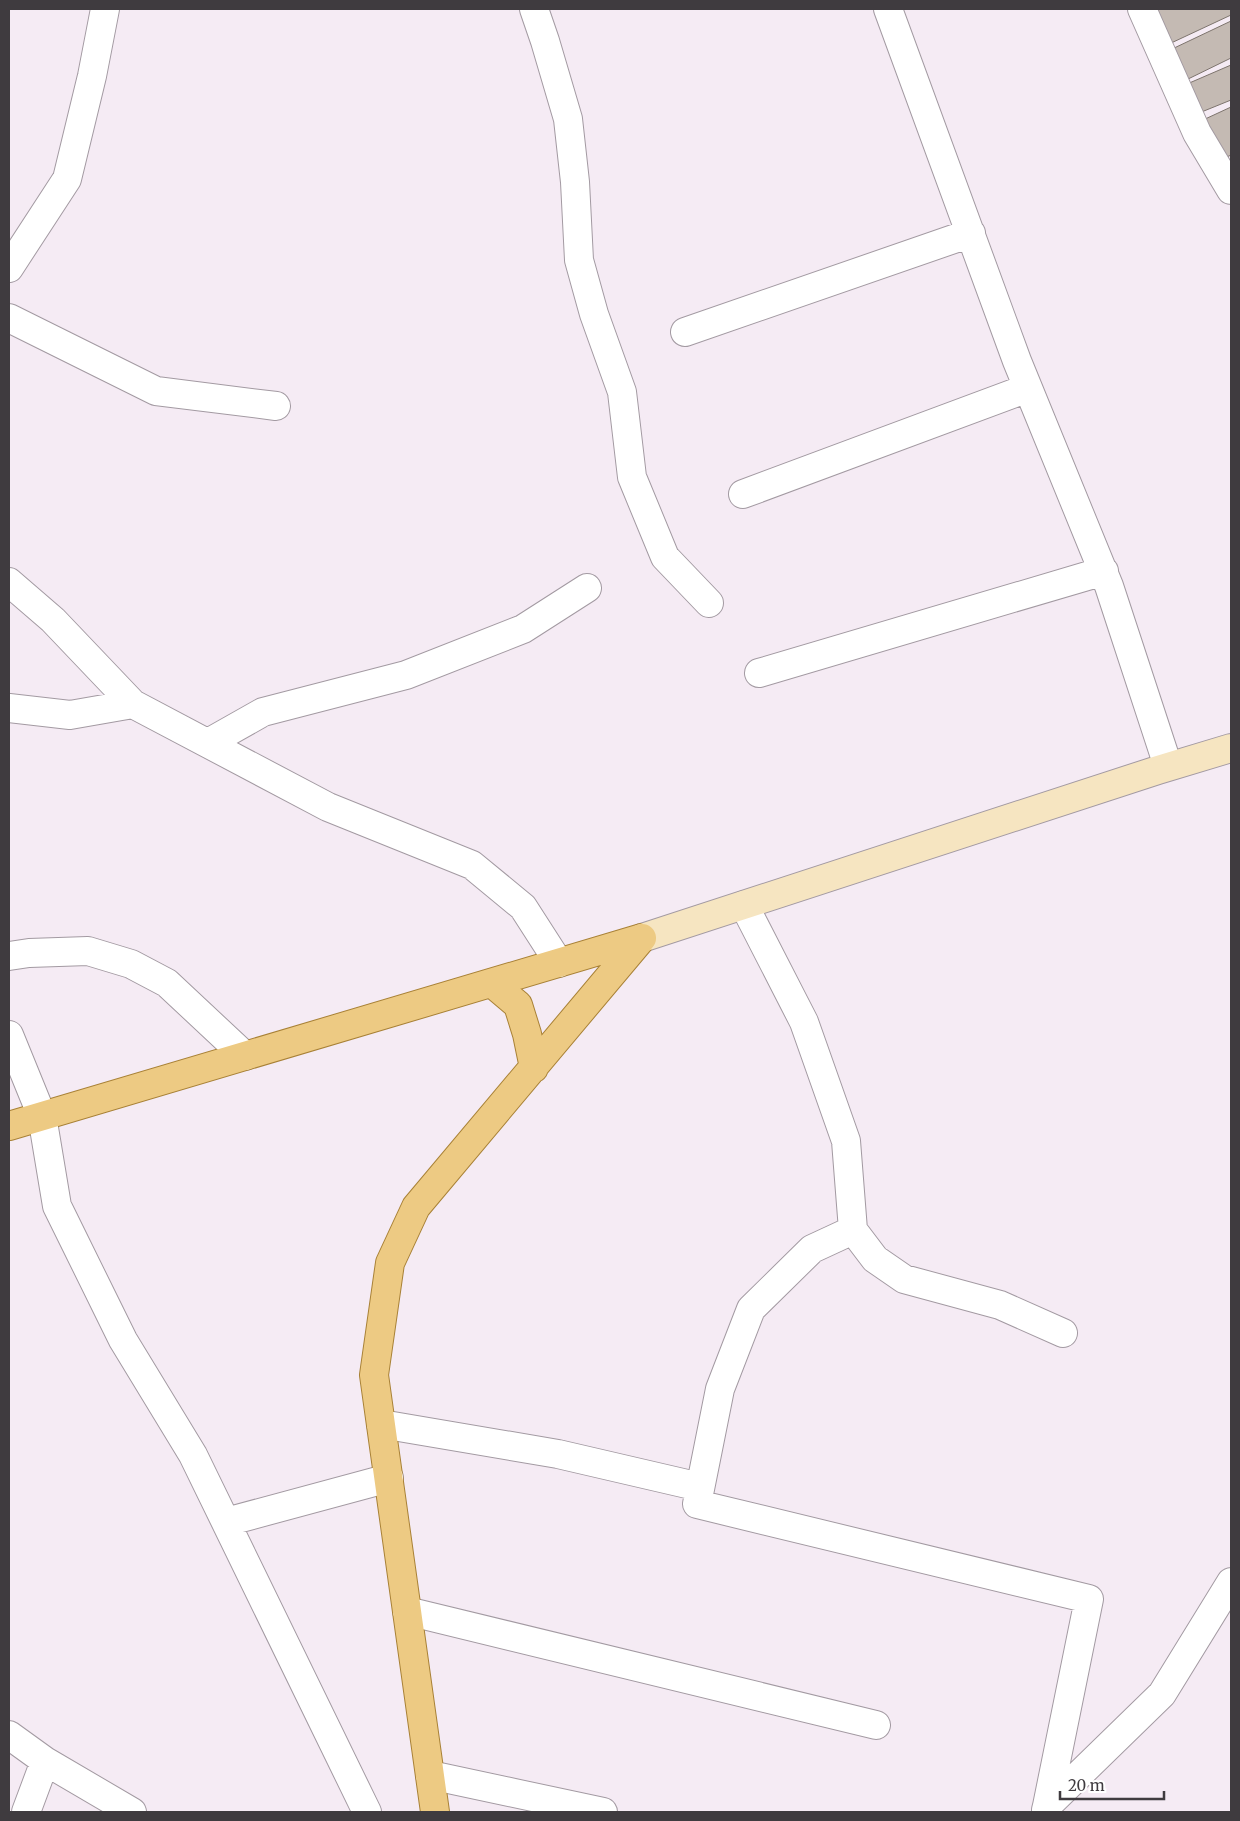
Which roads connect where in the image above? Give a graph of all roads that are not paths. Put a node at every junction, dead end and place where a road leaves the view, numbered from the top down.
1 (104, 9) edge
2 (534, 9) edge
3 (888, 9) edge
4 (1142, 9) edge
5 (1231, 190) edge
6 (971, 234) junction
7 (9, 268) edge
8 (9, 318) edge
9 (685, 332) dead end
10 (1028, 388) junction
11 (276, 406) dead end
12 (743, 494) dead end
13 (1104, 571) junction
14 (9, 582) edge
15 (587, 588) dead end
16 (709, 603) dead end
17 (759, 673) dead end
18 (133, 704) junction
19 (9, 708) edge
20 (208, 743) junction
21 (1231, 748) edge
22 (1168, 766) junction
23 (744, 905) junction
24 (642, 938) junction
25 (9, 956) edge
26 (559, 963) junction
27 (492, 983) junction
28 (9, 1035) edge
29 (245, 1056) junction
30 (534, 1068) junction
31 (42, 1116) junction
32 (9, 1126) edge
33 (853, 1230) junction
34 (1063, 1333) dead end
35 (381, 1424) junction
36 (389, 1478) junction
37 (700, 1487) junction
38 (226, 1522) junction
39 (1231, 1582) edge
40 (407, 1611) junction
41 (876, 1725) dead end
42 (9, 1735) edge
43 (45, 1761) junction
44 (430, 1775) junction
45 (1046, 1809) edge
46 (26, 1812) edge
47 (132, 1812) edge
48 (368, 1812) edge
49 (436, 1812) edge
50 (603, 1812) edge

1 - 7 street
2 - 16 street
3 - 6 street
4 - 5 street
6 - 9 street
6 - 10 street
8 - 11 street
10 - 12 street
10 - 13 street
13 - 17 street
13 - 22 street
14 - 18 street
15 - 20 street
18 - 19 street
18 - 20 street
20 - 26 street
21 - 22 main road
22 - 23 main road
23 - 24 main road
23 - 33 street
24 - 26 main road
24 - 30 main road
25 - 29 street
26 - 27 main road
27 - 29 main road
27 - 30 main road
28 - 31 street
29 - 31 main road
30 - 35 main road
31 - 32 main road
31 - 38 street
33 - 34 street
33 - 37 street
35 - 36 main road
35 - 37 street
36 - 38 street
36 - 40 main road
37 - 45 street
38 - 48 street
39 - 45 street
40 - 41 street
40 - 44 main road
42 - 43 street
43 - 46 street
43 - 47 street
44 - 49 main road
44 - 50 street

